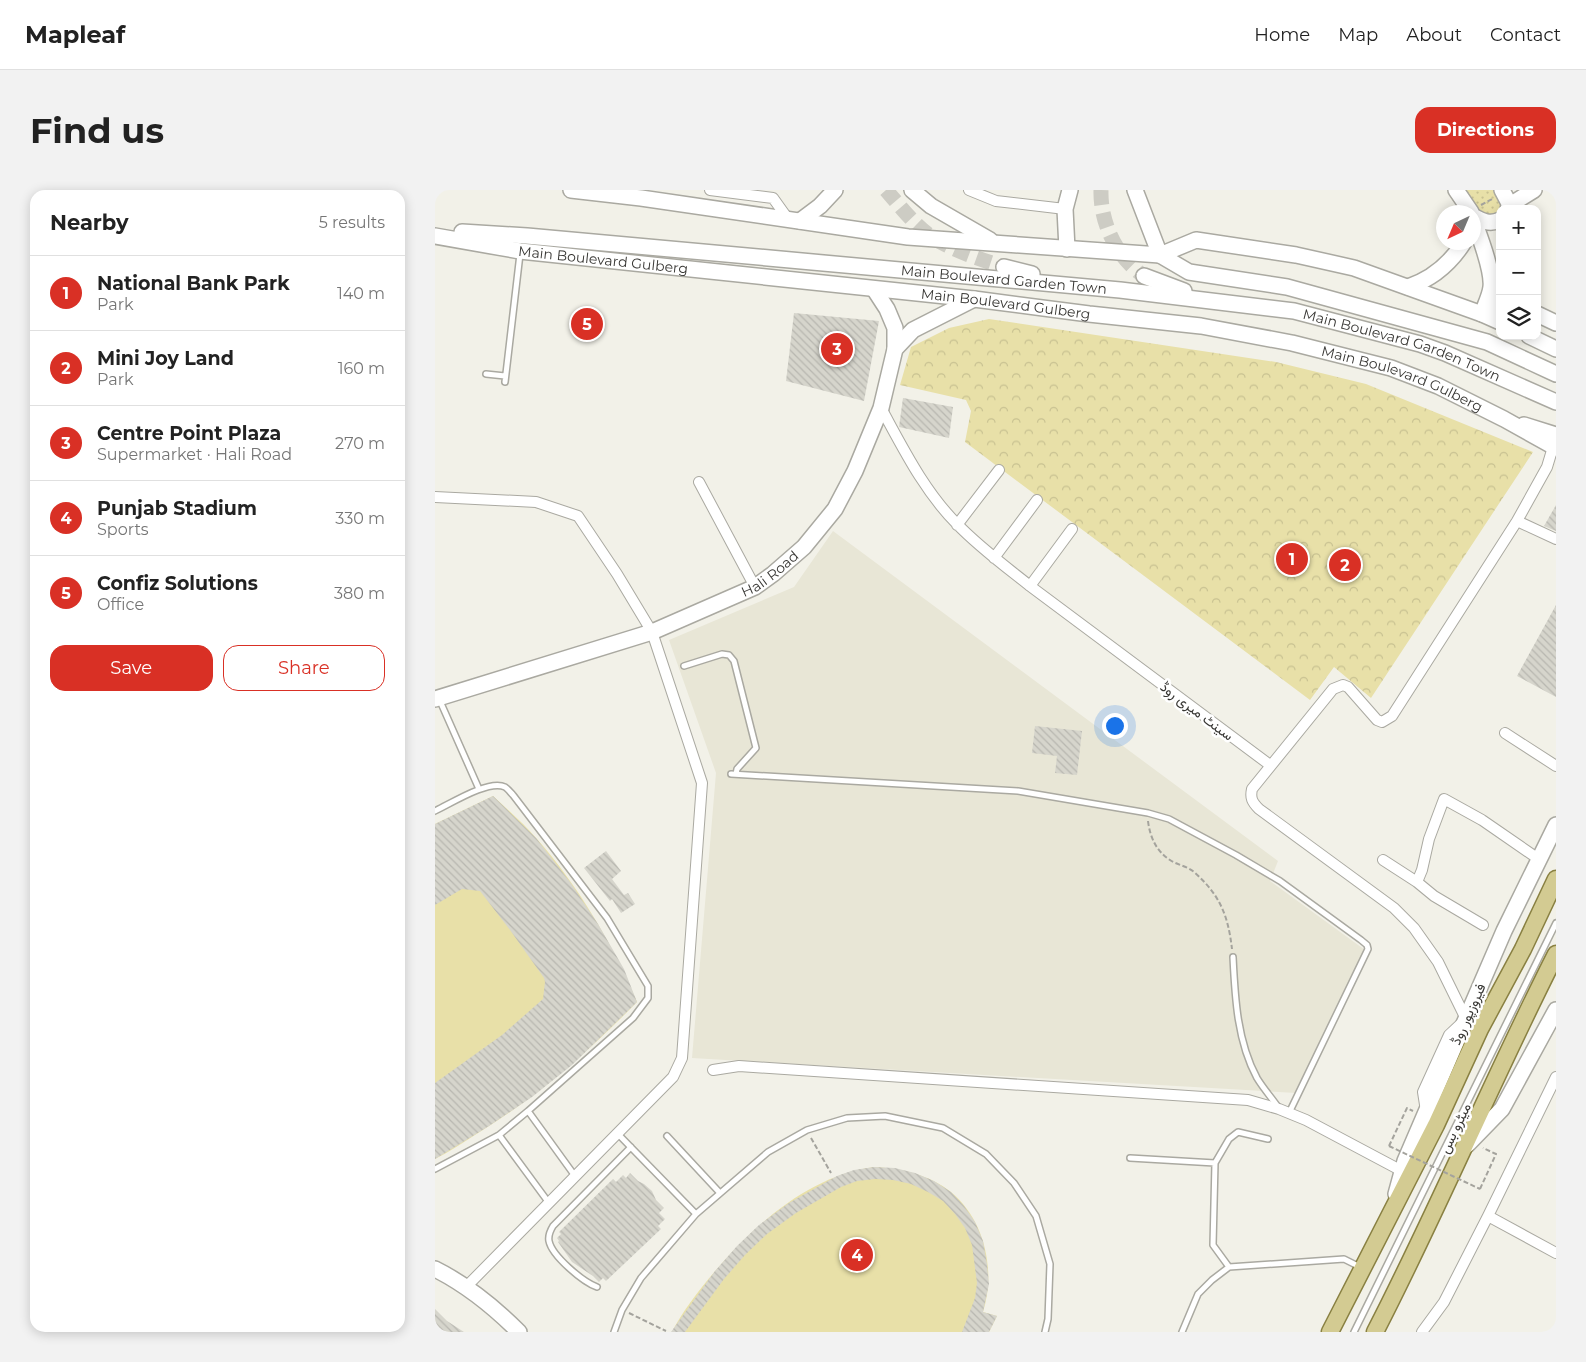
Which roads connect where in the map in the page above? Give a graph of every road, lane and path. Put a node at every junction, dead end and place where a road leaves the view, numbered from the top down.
1 (571, 190) edge
2 (710, 190) edge
3 (835, 190) edge
4 (912, 190) edge
5 (969, 190) edge
6 (1070, 190) edge
7 (1135, 190) edge
8 (1456, 190) edge
9 (1534, 190) edge
10 (1502, 191) edge
11 (1466, 205) edge
12 (1481, 205) edge
13 (1509, 205) edge
14 (1514, 205) edge
15 (1065, 209) junction
16 (794, 220) junction
17 (1481, 221) edge
18 (1496, 221) edge
19 (435, 231) edge
20 (435, 236) edge
21 (1481, 240) edge
22 (995, 243) junction
23 (1067, 249) junction
24 (1458, 250) edge
25 (520, 251) junction
26 (1160, 255) junction
27 (1004, 267) tunnel mouth
28 (1144, 276) tunnel mouth
29 (1408, 287) junction
30 (874, 289) junction
31 (1120, 290) junction
32 (974, 299) junction
33 (1209, 300) junction
34 (1496, 305) edge
35 (1490, 317) edge
36 (1537, 340) edge
37 (895, 348) junction
38 (1556, 349) edge
39 (486, 374) dead end
40 (1556, 374) edge
41 (1556, 402) edge
42 (881, 408) junction
43 (1555, 443) edge
44 (999, 470) dead end
45 (699, 482) dead end
46 (435, 497) edge
47 (1037, 500) dead end
48 (1517, 521) junction
49 (957, 525) junction
50 (1072, 529) dead end
51 (1556, 539) edge
52 (994, 558) junction
53 (1031, 586) junction
54 (755, 587) junction
55 (652, 632) junction
56 (684, 666) dead end
57 (437, 699) edge
58 (1505, 734) dead end
59 (1270, 765) junction
60 (1556, 766) edge
61 (479, 789) junction
62 (435, 811) edge
63 (1147, 813) junction
64 (1556, 825) edge
65 (1383, 860) dead end
66 (1540, 860) junction
67 (1556, 879) edge
68 (1417, 882) junction
69 (1556, 923) edge
70 (1483, 925) dead end
71 (1556, 954) edge
72 (1233, 957) joint
73 (1556, 1010) edge
74 (1466, 1019) junction
75 (713, 1070) dead end
76 (1556, 1077) edge
77 (1407, 1108) dead end
78 (528, 1111) junction
79 (1284, 1111) junction
80 (807, 1130) junction
81 (617, 1133) junction
82 (499, 1135) junction
83 (667, 1136) dead end
84 (1268, 1139) dead end
85 (631, 1147) junction
86 (1464, 1148) junction
87 (1496, 1154) dead end
88 (1130, 1158) dead end
89 (1215, 1163) junction
90 (435, 1169) edge
91 (1402, 1171) junction
92 (831, 1173) dead end
93 (575, 1176) junction
94 (720, 1193) junction
95 (549, 1203) junction
96 (1393, 1208) junction
97 (696, 1214) junction
98 (1488, 1216) junction
99 (1556, 1253) edge
100 (1229, 1267) junction
101 (1363, 1268) junction
102 (435, 1269) edge
103 (467, 1287) junction
104 (597, 1287) dead end
105 (622, 1310) junction
106 (666, 1331) edge
107 (1425, 1331) edge
108 (519, 1332) edge
109 (614, 1332) edge
110 (1045, 1332) edge
111 (1181, 1332) edge
112 (1330, 1332) edge
113 (1354, 1332) edge
114 (1375, 1332) edge

1 - 16 main road
2 - 16 street
3 - 16 main road
4 - 22 main road
5 - 15 street
6 - 15 main road
7 - 26 main road
8 - 11 main road
9 - 14 main road
10 - 12 path
10 - 13 main road
15 - 23 main road
16 - 22 main road
17 - 18 main road
19 - 31 main road, Main Boulevard Garden Town
20 - 25 main road, Main Boulevard Gulberg
21 - 35 main road
22 - 23 main road
23 - 26 main road
24 - 29 main road
25 - 30 main road, Main Boulevard Gulberg
25 - 39 lane
26 - 29 main road
26 - 40 main road, Main Boulevard Garden Town
27 - 31 main road
28 - 33 main road
29 - 35 main road
30 - 32 main road, Main Boulevard Gulberg
30 - 37 main road
31 - 33 main road, Main Boulevard Garden Town
32 - 37 main road
32 - 43 main road, Main Boulevard Gulberg
33 - 41 main road, Main Boulevard Garden Town
34 - 35 main road
36 - 38 main road
37 - 42 main road, Hali Road
42 - 49 street, سینٹ میری روڈ
42 - 54 main road, Hali Road
43 - 48 street
44 - 49 street
45 - 54 street
46 - 55 street
47 - 52 street
48 - 51 street
48 - 59 street
49 - 52 street, سینٹ میری روڈ
50 - 53 street
52 - 53 street, سینٹ میری روڈ
53 - 59 street, سینٹ میری روڈ
54 - 55 main road, Hali Road
55 - 57 main road, Hali Road
55 - 81 street
56 - 63 lane
57 - 61 lane
58 - 60 street
59 - 74 street
61 - 62 lane
61 - 78 lane
63 - 72 path
63 - 79 lane
64 - 66 main road, فیروزپور روڈ
65 - 68 street
66 - 68 street
66 - 74 main road, فیروزپور روڈ
67 - 96 main road, فیروزپور روڈ
68 - 70 street
69 - 113 lane, میٹرو بس
71 - 86 main road
72 - 79 lane
73 - 86 main road
74 - 91 main road, فیروزپور روڈ
75 - 79 street
76 - 98 street
77 - 87 path, bridge
78 - 82 lane
78 - 93 lane
79 - 91 street
80 - 92 path
80 - 94 lane
80 - 110 lane
81 - 85 lane
81 - 93 street
82 - 90 lane
82 - 95 lane
83 - 94 lane
84 - 89 lane
85 - 97 lane
85 - 104 lane
86 - 114 main road
88 - 89 lane
89 - 100 lane
91 - 96 main road, فیروزپور روڈ
93 - 95 street
94 - 97 lane
95 - 103 street
96 - 101 main road, فیروزپور روڈ
97 - 105 lane
98 - 99 street
98 - 107 street
100 - 101 lane
100 - 111 lane
101 - 112 main road, فیروزپور روڈ
102 - 103 main road
103 - 108 main road
105 - 106 path
105 - 109 lane

